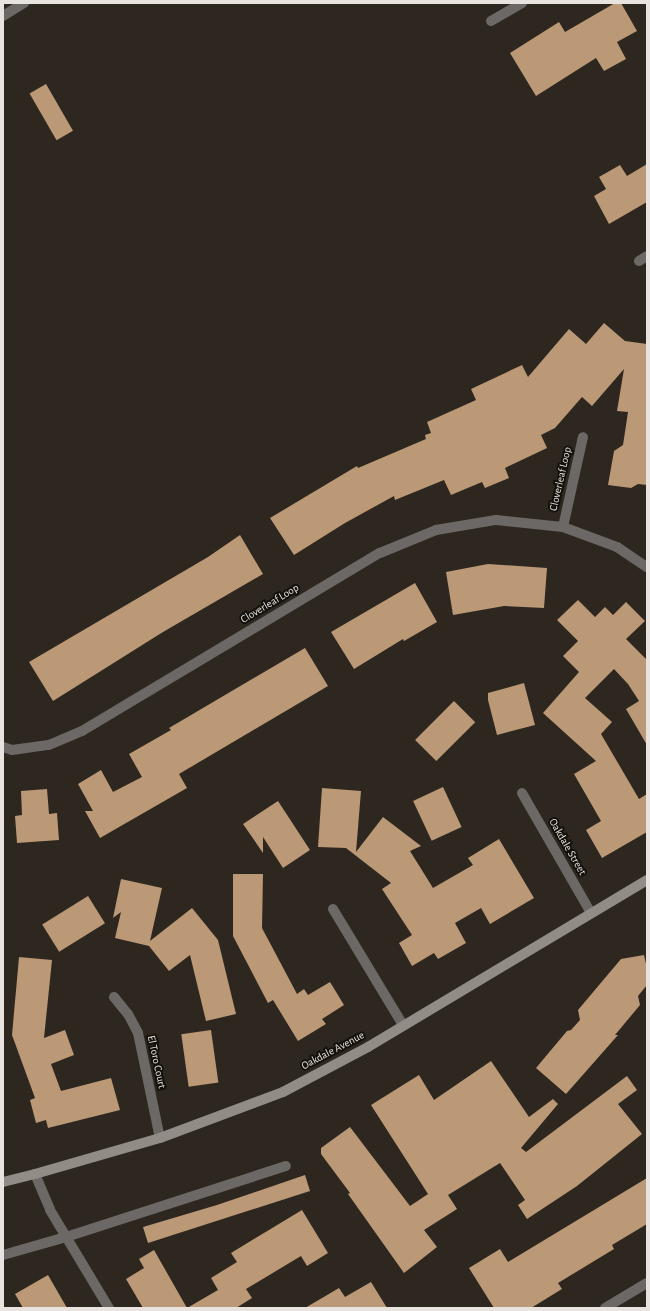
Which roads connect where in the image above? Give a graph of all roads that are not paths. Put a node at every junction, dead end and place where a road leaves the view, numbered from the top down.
1 (24, 3) edge
2 (522, 3) edge
3 (3, 16) edge
4 (491, 21) dead end
5 (583, 437) dead end
6 (562, 526) junction
7 (647, 567) edge
8 (3, 747) edge
9 (522, 793) dead end
10 (647, 880) edge
11 (333, 910) dead end
12 (591, 913) junction
13 (114, 997) dead end
14 (403, 1025) junction
15 (160, 1138) junction
16 (286, 1166) dead end
17 (35, 1174) junction
18 (3, 1182) edge
19 (66, 1237) junction
20 (3, 1255) edge
21 (647, 1283) edge
22 (109, 1308) edge
23 (605, 1308) edge

1 - 3 street
2 - 4 street
5 - 6 street, Cloverleaf Loop
6 - 7 street, Cloverleaf Loop
6 - 8 street, Cloverleaf Loop
9 - 12 street, Oakdale Street
10 - 12 street, Oakdale Avenue
11 - 14 street
12 - 14 street, Oakdale Avenue
13 - 15 street, El Toro Court
14 - 15 street, Oakdale Avenue
15 - 17 street, Oakdale Avenue
16 - 19 street
17 - 18 street, Oakdale Avenue
17 - 19 street
19 - 20 street
19 - 22 street
21 - 23 street

